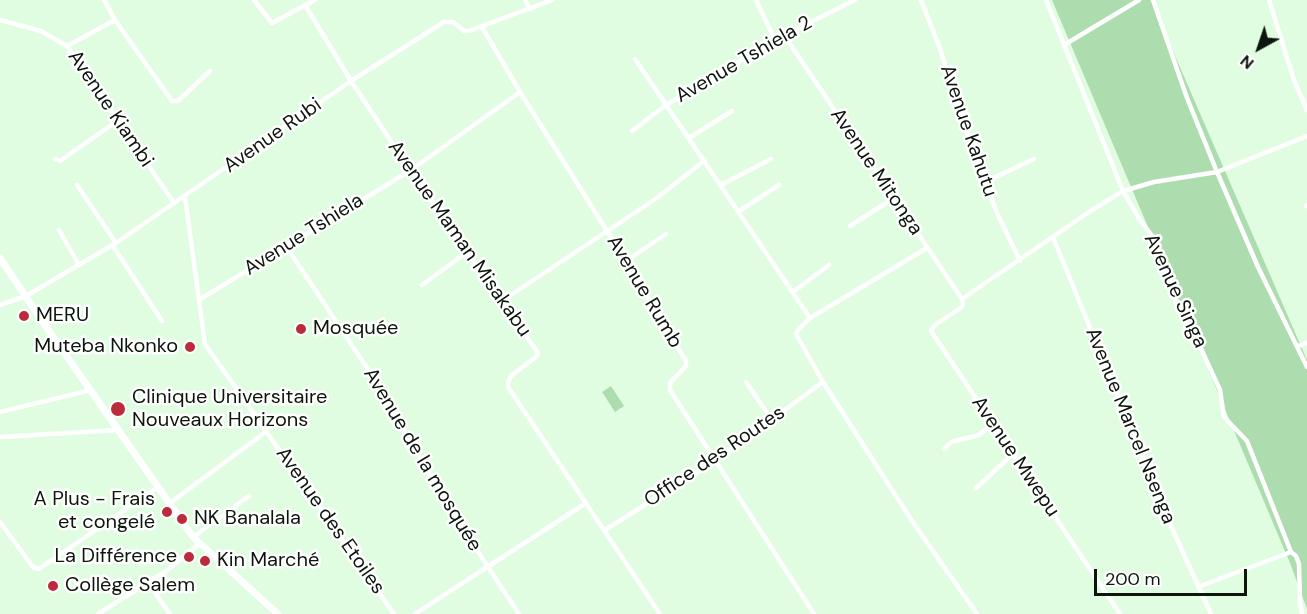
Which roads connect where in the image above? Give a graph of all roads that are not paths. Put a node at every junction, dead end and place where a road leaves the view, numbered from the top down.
1 (104, 0) edge
2 (254, 0) edge
3 (315, 0) edge
4 (525, 0) edge
5 (552, 0) edge
6 (756, 0) edge
7 (855, 0) edge
8 (921, 0) edge
9 (1046, 0) edge
10 (1139, 0) edge
11 (1153, 0) edge
12 (1269, 0) edge
13 (305, 5) junction
14 (530, 9) junction
15 (0, 20) edge
16 (115, 20) junction
17 (482, 27) junction
18 (784, 35) junction
19 (775, 40) junction
20 (1064, 45) junction
21 (67, 46) junction
22 (635, 59) dead end
23 (210, 71) dead end
24 (351, 81) junction
25 (520, 92) junction
26 (666, 105) junction
27 (1307, 110) edge
28 (732, 111) dead end
29 (117, 121) junction
30 (632, 131) dead end
31 (1307, 136) edge
32 (689, 138) junction
33 (55, 159) dead end
34 (771, 159) dead end
35 (1034, 159) dead end
36 (705, 160) junction
37 (411, 170) junction
38 (1217, 172) junction
39 (985, 183) junction
40 (721, 185) junction
41 (779, 185) dead end
42 (77, 186) dead end
43 (1123, 191) junction
44 (185, 197) junction
45 (894, 198) junction
46 (174, 203) junction
47 (739, 211) junction
48 (850, 226) dead end
49 (58, 230) dead end
50 (607, 231) junction
51 (666, 234) dead end
52 (1053, 237) junction
53 (114, 244) junction
54 (286, 246) junction
55 (927, 248) junction
56 (467, 252) junction
57 (0, 258) edge
58 (626, 261) junction
59 (1020, 261) junction
60 (79, 265) junction
61 (829, 265) dead end
62 (422, 285) dead end
63 (793, 292) junction
64 (26, 296) junction
65 (962, 299) junction
66 (199, 300) junction
67 (502, 301) junction
68 (0, 305) edge
69 (810, 318) junction
70 (162, 321) dead end
71 (1307, 343) edge
72 (1298, 346) junction
73 (1307, 367) edge
74 (746, 382) dead end
75 (823, 382) junction
76 (91, 390) junction
77 (0, 412) edge
78 (772, 420) junction
79 (993, 423) junction
80 (118, 430) junction
81 (267, 431) junction
82 (0, 437) edge
83 (944, 449) dead end
84 (1013, 454) junction
85 (715, 461) junction
86 (158, 487) junction
87 (976, 488) dead end
88 (249, 496) dead end
89 (170, 503) junction
90 (586, 503) junction
91 (0, 522) edge
92 (605, 530) junction
93 (193, 537) junction
94 (199, 544) junction
95 (1291, 552) junction
96 (486, 566) junction
97 (148, 583) junction
98 (1198, 586) junction
99 (98, 614) edge
100 (170, 614) edge
101 (278, 614) edge
102 (394, 614) edge
103 (415, 614) edge
104 (519, 614) edge
105 (660, 614) edge
106 (813, 614) edge
107 (977, 614) edge
108 (1120, 614) edge
109 (1211, 614) edge
110 (1302, 614) edge

1 - 16 street
2 - 13 street
3 - 13 street
4 - 14 street
5 - 14 street, Avenue Rubi
6 - 19 street
7 - 18 street, Avenue Tshiela 2
8 - 39 street, Avenue Kahutu
9 - 20 street, Avenue Singa
10 - 20 street
11 - 38 street
12 - 27 street
13 - 24 street, Avenue Maman Misakabu
14 - 17 street, Avenue Rubi
15 - 21 street, Avenue Kiambi
16 - 21 street
16 - 23 street
17 - 24 street, Avenue Rubi
17 - 25 street, Avenue Rumb
18 - 19 street, Avenue Tshiela 2
18 - 45 street, Avenue Mitonga
19 - 26 street, Avenue Tshiela 2
20 - 43 street, Avenue Singa
21 - 29 street, Avenue Kiambi
22 - 26 street
24 - 37 street, Avenue Maman Misakabu
24 - 44 street, Avenue Rubi
25 - 37 street, Avenue Tshiela
25 - 50 street, Avenue Rumb
26 - 30 street, Avenue Tshiela 2
26 - 32 street
28 - 32 street
29 - 33 street
29 - 46 street, Avenue Kiambi
31 - 38 street
32 - 36 street
34 - 40 street
35 - 39 street
36 - 40 street
36 - 50 street
37 - 54 street, Avenue Tshiela
37 - 56 street, Avenue Maman Misakabu
38 - 43 street
38 - 72 street
39 - 59 street, Avenue Kahutu
40 - 47 street
41 - 47 street
42 - 53 street
43 - 52 street
43 - 95 street, Avenue Singa
44 - 46 street, Avenue Rubi
44 - 66 street, Avenue des Etoiles
45 - 48 street
45 - 55 street, Avenue Mitonga
46 - 53 street, Avenue Rubi
47 - 63 street
49 - 60 street
50 - 58 street, Avenue Rumb
50 - 67 street
51 - 58 street
52 - 59 street
52 - 98 street, Avenue Marcel Nsenga
53 - 60 street, Avenue Rubi
53 - 70 street
54 - 66 street, Avenue Tshiela
54 - 96 street, Avenue de la mosquée
55 - 65 street, Avenue Mitonga
55 - 69 street
56 - 62 street
56 - 67 street, Avenue Maman Misakabu
57 - 64 main road
58 - 85 street, Avenue Rumb
59 - 65 street
60 - 64 street, Avenue Rubi
61 - 63 street
63 - 69 street
64 - 68 street, Avenue Rubi
64 - 76 main road
65 - 79 street, Avenue Mwepu
66 - 81 street, Avenue des Etoiles
67 - 90 street, Avenue Maman Misakabu
69 - 75 street
71 - 72 street
72 - 73 street
74 - 78 street
75 - 78 street, Office des Routes
75 - 107 street
76 - 77 street
76 - 80 main road
78 - 85 street, Office des Routes
79 - 83 street
79 - 84 street, Avenue Mwepu
80 - 82 street
80 - 86 main road
81 - 89 street
81 - 102 street, Avenue des Etoiles
84 - 87 street
84 - 108 street, Avenue Mwepu
85 - 92 street, Office des Routes
85 - 106 street, Avenue Rumb
86 - 89 main road
86 - 91 street
88 - 93 street
89 - 93 main road
90 - 92 street, Avenue Maman Misakabu
90 - 96 street
92 - 105 street, Avenue Maman Misakabu
93 - 94 main road
94 - 97 street
94 - 101 main road
95 - 98 street
95 - 110 street, Avenue Singa
96 - 103 street
96 - 104 street, Avenue de la mosquée
97 - 99 street
97 - 100 street
98 - 109 street, Avenue Marcel Nsenga

